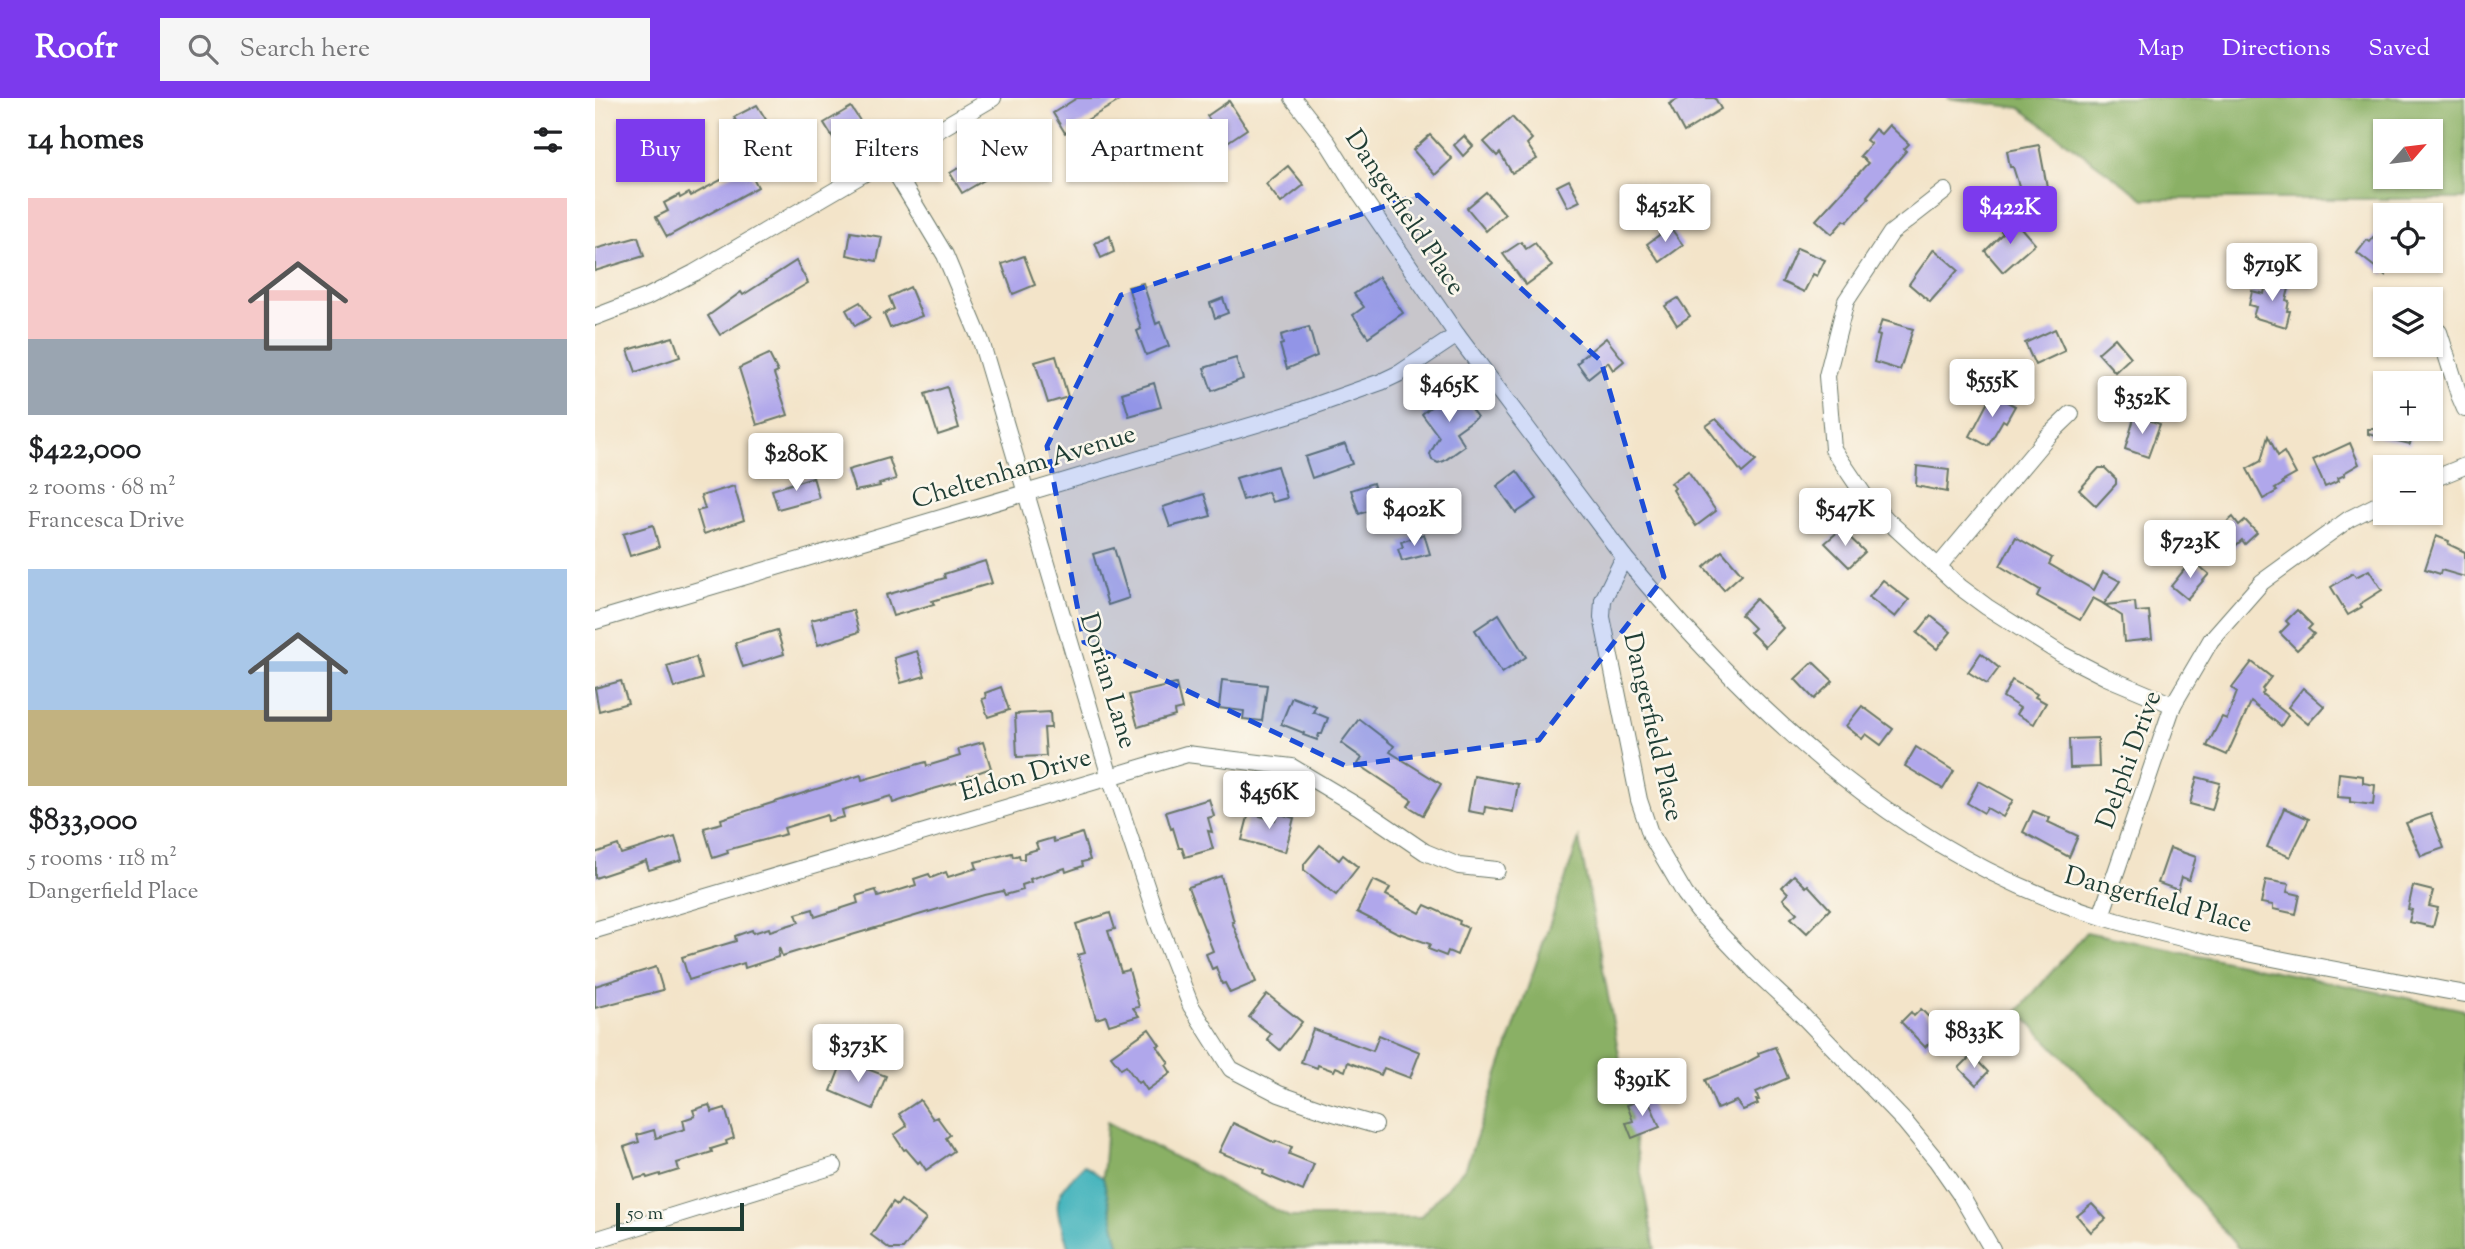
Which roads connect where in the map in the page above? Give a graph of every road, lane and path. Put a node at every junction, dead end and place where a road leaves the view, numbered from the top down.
1 (993, 98) edge
2 (1293, 98) edge
3 (943, 128) edge
4 (851, 182) edge
5 (901, 182) edge
6 (1945, 191) dead end
7 (595, 317) edge
8 (1457, 335) junction
9 (2443, 345) edge
10 (2465, 409) edge
11 (2071, 414) dead end
12 (2465, 466) edge
13 (2443, 475) edge
14 (1027, 493) junction
15 (2373, 507) edge
16 (1624, 557) junction
17 (1938, 567) junction
18 (595, 621) edge
19 (2173, 705) junction
20 (1110, 777) junction
21 (1497, 870) dead end
22 (2101, 916) junction
23 (595, 930) edge
24 (2465, 994) edge
25 (1375, 1125) dead end
26 (834, 1166) dead end
27 (595, 1240) edge
28 (1992, 1249) edge

1 - 3 street
2 - 8 street, Dangerfield Place
4 - 7 street
5 - 14 street, Dorian Lane
6 - 17 street
8 - 14 street, Cheltenham Avenue
8 - 16 street, Dangerfield Place
9 - 10 street
11 - 17 street
12 - 13 street
14 - 18 street, Cheltenham Avenue
14 - 20 street, Dorian Lane
15 - 19 street, Delphi Drive
16 - 22 street, Dangerfield Place
16 - 28 street, Dangerfield Place
17 - 19 street
19 - 22 street, Delphi Drive
20 - 21 street, Eldon Drive
20 - 23 street, Eldon Drive
20 - 25 street, Dorian Lane
22 - 24 street, Dangerfield Place
26 - 27 street

